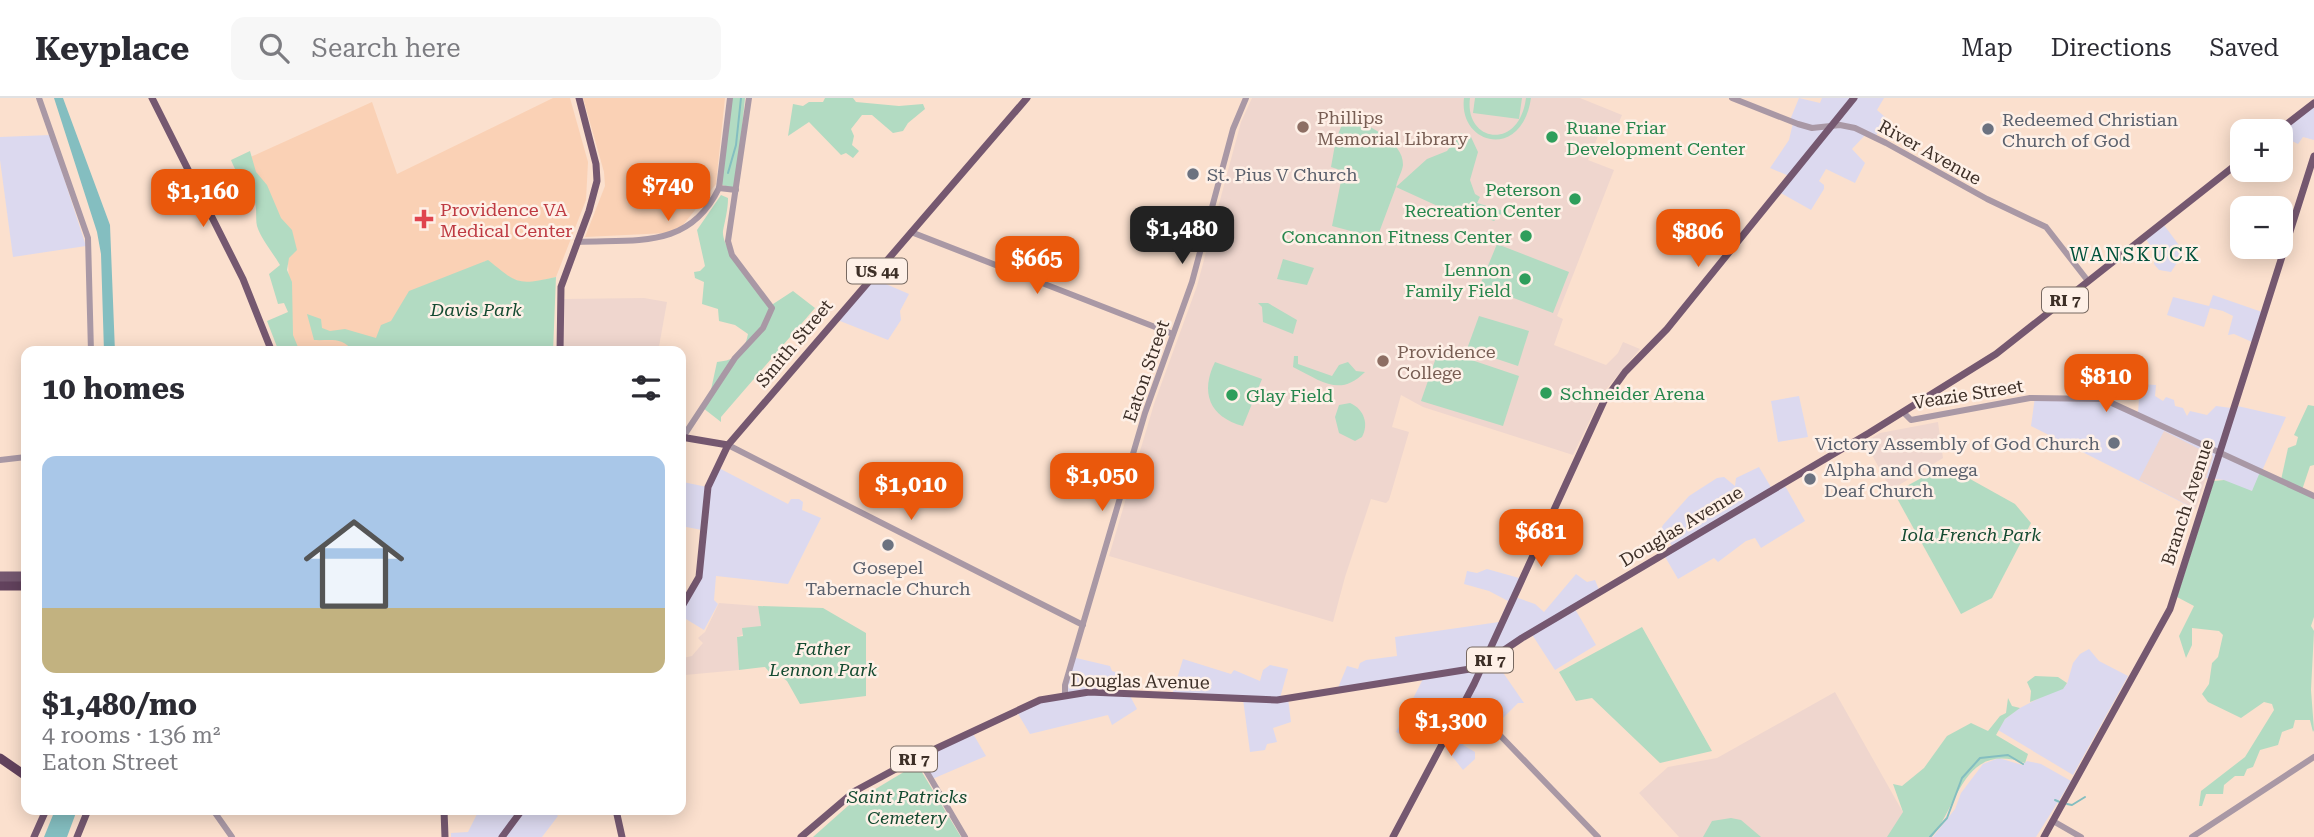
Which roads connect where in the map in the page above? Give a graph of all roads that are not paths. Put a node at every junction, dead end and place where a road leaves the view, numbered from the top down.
1 (39, 98) edge
2 (152, 98) edge
3 (579, 98) edge
4 (730, 98) edge
5 (749, 98) edge
6 (1027, 98) edge
7 (1246, 98) edge
8 (1732, 98) edge
9 (1854, 98) edge
10 (2314, 103) edge
11 (2293, 119) edge
12 (1831, 126) junction
13 (2314, 156) edge
14 (2230, 169) edge
15 (719, 188) junction
16 (736, 190) junction
17 (911, 232) junction
18 (577, 242) junction
19 (2088, 281) junction
20 (1172, 334) junction
21 (91, 346) edge
22 (270, 346) edge
23 (560, 346) edge
24 (1903, 412) junction
25 (686, 431) edge
26 (686, 438) edge
27 (728, 444) junction
28 (2219, 452) junction
29 (21, 458) edge
30 (0, 460) edge
31 (2314, 496) edge
32 (0, 575) edge
33 (21, 575) edge
34 (0, 584) edge
35 (21, 584) edge
36 (686, 599) edge
37 (1083, 625) junction
38 (1482, 666) junction
39 (1461, 671) junction
40 (1474, 684) junction
41 (1065, 694) junction
42 (1466, 700) junction
43 (918, 757) junction
44 (2314, 757) edge
45 (0, 758) edge
46 (21, 773) edge
47 (44, 815) edge
48 (86, 815) edge
49 (217, 815) edge
50 (444, 815) edge
51 (518, 815) edge
52 (618, 815) edge
53 (2053, 821) junction
54 (34, 837) edge
55 (77, 837) edge
56 (232, 837) edge
57 (445, 837) edge
58 (502, 837) edge
59 (622, 837) edge
60 (801, 837) edge
61 (965, 837) edge
62 (1393, 837) edge
63 (1598, 837) edge
64 (2044, 837) edge
65 (2081, 837) edge
66 (2192, 837) edge

1 - 21 street
2 - 22 main road
3 - 18 main road
4 - 15 street
5 - 16 street
6 - 17 main road, Smith Street / US 44
7 - 20 street, Eaton Street
8 - 12 street, River Avenue
9 - 12 main road
10 - 11 main road
12 - 19 street, River Avenue
12 - 38 main road
13 - 28 main road, Branch Avenue
14 - 19 main road, Douglas Avenue / RI 7
15 - 16 street
15 - 18 street
16 - 25 street
17 - 20 street
17 - 27 main road, Smith Street / US 44
18 - 23 main road
19 - 24 main road, Douglas Avenue / RI 7
20 - 37 street, Eaton Street
24 - 28 street, Veazie Street
24 - 38 main road, Douglas Avenue / RI 7
26 - 27 main road
27 - 36 main road, Smith Street / US 44
27 - 37 street
28 - 31 street, Veazie Street
28 - 53 main road, Branch Avenue
29 - 30 street
32 - 33 main road
34 - 35 highway
37 - 41 street, Eaton Street
38 - 39 main road, Douglas Avenue / RI 7
38 - 40 main road
39 - 40 main road
39 - 41 main road, Douglas Avenue / RI 7
40 - 42 main road
41 - 43 main road, Douglas Avenue / RI 7
42 - 62 main road
42 - 63 street
43 - 60 main road, Douglas Avenue / RI 7
43 - 61 street
44 - 66 street
45 - 46 highway
47 - 54 main road
48 - 55 main road
49 - 56 street
50 - 57 main road
51 - 58 main road
52 - 59 main road
53 - 64 main road, Branch Avenue
53 - 65 street

